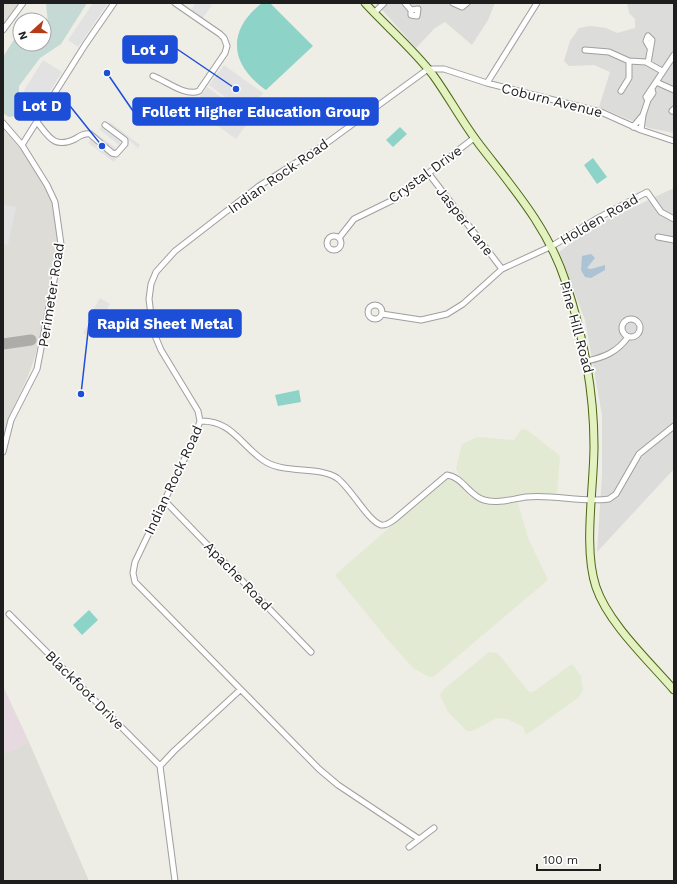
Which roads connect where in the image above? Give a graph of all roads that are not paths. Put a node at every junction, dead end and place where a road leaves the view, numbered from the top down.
1 (23, 3) edge
2 (114, 3) edge
3 (176, 3) edge
4 (365, 3) edge
5 (384, 3) edge
6 (405, 3) edge
7 (467, 3) edge
8 (537, 3) edge
9 (456, 4) edge
10 (411, 10) dead end
11 (374, 12) junction
12 (3, 30) edge
13 (650, 48) dead end
14 (585, 50) dead end
15 (674, 55) edge
16 (629, 61) junction
17 (648, 63) junction
18 (428, 69) junction
19 (662, 71) junction
20 (153, 76) dead end
21 (656, 82) junction
22 (487, 83) junction
23 (674, 90) edge
24 (621, 91) dead end
25 (643, 115) junction
26 (37, 122) junction
27 (3, 124) edge
28 (105, 125) dead end
29 (634, 126) junction
30 (641, 130) junction
31 (474, 138) junction
32 (674, 141) edge
33 (22, 145) junction
34 (429, 174) junction
35 (674, 219) edge
36 (339, 238) dead end
37 (658, 238) dead end
38 (674, 240) edge
39 (552, 246) junction
40 (502, 269) junction
41 (382, 314) dead end
42 (628, 337) dead end
43 (587, 361) junction
44 (200, 421) junction
45 (674, 426) edge
46 (3, 452) edge
47 (164, 500) junction
48 (593, 500) junction
49 (9, 614) dead end
50 (311, 652) dead end
51 (240, 690) junction
52 (674, 690) edge
53 (160, 766) junction
54 (434, 828) dead end
55 (419, 839) junction
56 (409, 847) dead end
57 (175, 881) edge

1 - 12 street
2 - 26 street
3 - 20 street
4 - 11 street, Pine Hill Road
5 - 11 street
6 - 10 street
7 - 9 street
8 - 22 street
11 - 18 street, Pine Hill Road
13 - 17 street
14 - 16 street
15 - 19 street
16 - 17 street
16 - 24 street
17 - 19 street
18 - 22 street, Coburn Avenue
18 - 31 street, Pine Hill Road
18 - 44 street, Indian Rock Road
19 - 21 street
21 - 23 street
21 - 25 street
22 - 29 street, Coburn Avenue
25 - 29 street
25 - 30 street
26 - 28 street
26 - 33 street
27 - 33 street, Perimeter Road
29 - 30 street, Coburn Avenue
30 - 32 street, Coburn Avenue
31 - 34 street, Crystal Drive
31 - 39 street, Pine Hill Road
33 - 46 street, Perimeter Road
34 - 36 street, Crystal Drive
34 - 40 street, Jasper Lane
35 - 39 street, Holden Road
37 - 38 street
39 - 40 street, Holden Road
39 - 43 street, Pine Hill Road
40 - 41 street, Holden Road
42 - 43 street
43 - 48 street, Pine Hill Road
44 - 47 street, Indian Rock Road
44 - 48 street
45 - 48 street
47 - 50 street, Apache Road
47 - 51 street, Indian Rock Road
48 - 52 street, Pine Hill Road
49 - 53 street, Blackfoot Drive
51 - 53 street
51 - 55 street, Indian Rock Road
53 - 57 street
54 - 55 street
55 - 56 street

